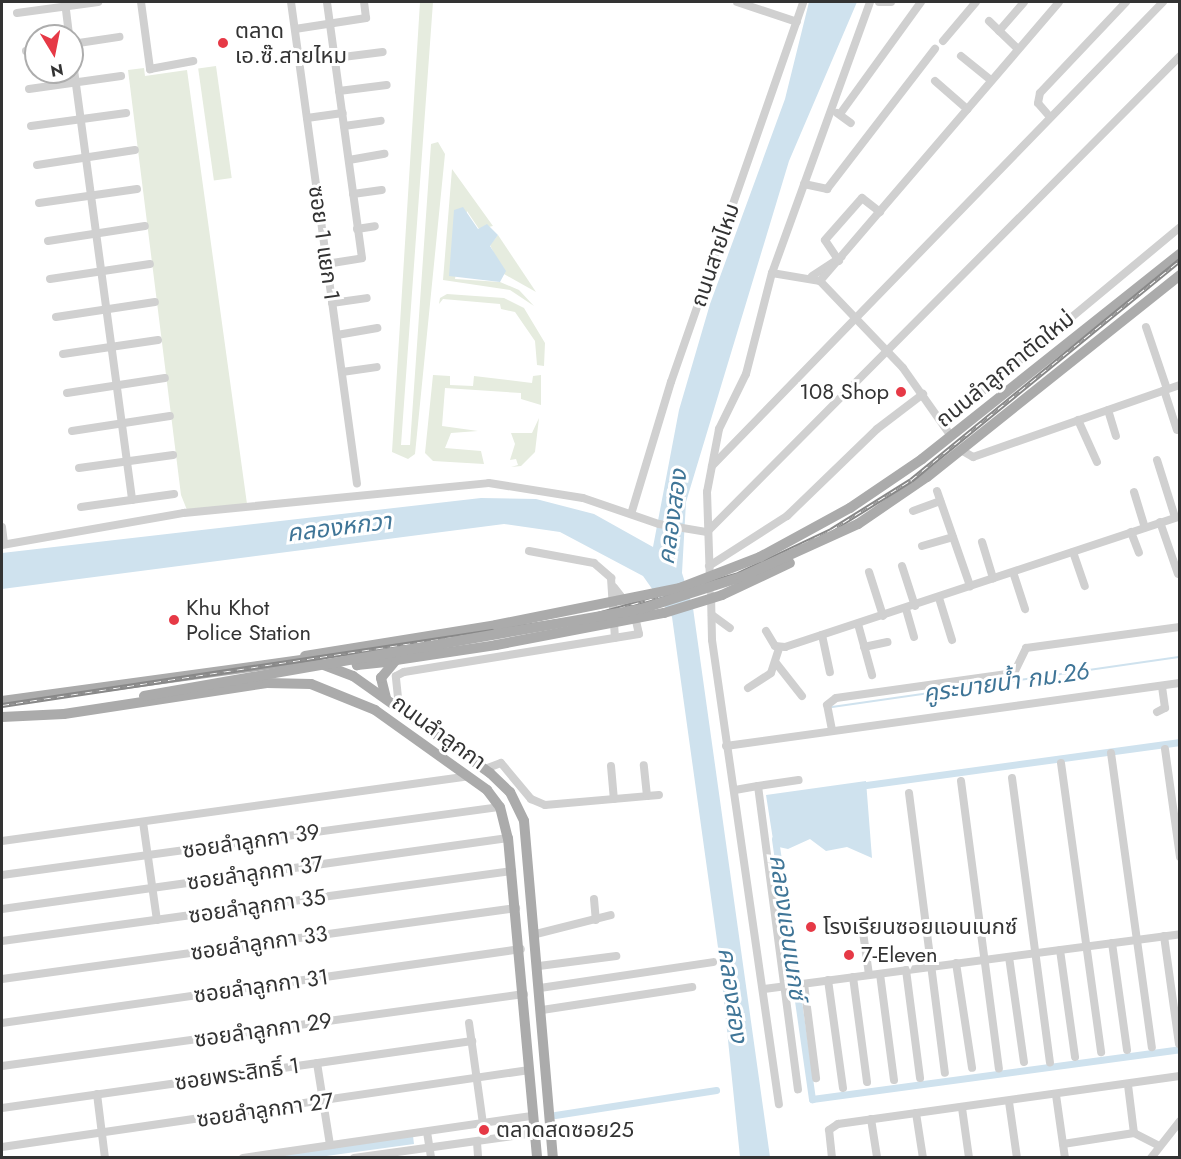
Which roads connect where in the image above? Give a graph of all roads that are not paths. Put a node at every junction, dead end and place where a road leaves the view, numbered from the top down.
1 (98, 2) edge
2 (141, 2) edge
3 (291, 2) edge
4 (327, 2) edge
5 (364, 2) edge
6 (737, 2) edge
7 (803, 2) edge
8 (870, 2) edge
9 (879, 2) edge
10 (891, 2) edge
11 (921, 2) edge
12 (976, 2) edge
13 (1024, 2) edge
14 (1059, 2) edge
15 (1126, 2) edge
16 (1163, 2) edge
17 (65, 4) edge
18 (17, 13) dead end
19 (989, 21) dead end
20 (797, 22) junction
21 (68, 24) edge
22 (330, 24) junction
23 (295, 29) junction
24 (999, 31) junction
25 (119, 37) dead end
26 (943, 41) dead end
27 (84, 42) edge
28 (935, 49) dead end
29 (1018, 49) junction
30 (383, 52) dead end
31 (961, 56) dead end
32 (1179, 56) edge
33 (335, 58) junction
34 (194, 61) dead end
35 (121, 76) dead end
36 (935, 81) dead end
37 (991, 81) junction
38 (84, 82) edge
39 (68, 84) edge
40 (76, 84) edge
41 (387, 85) dead end
42 (29, 89) dead end
43 (339, 91) junction
44 (967, 109) junction
45 (831, 110) junction
46 (126, 113) dead end
47 (343, 113) junction
48 (840, 114) junction
49 (1050, 117) junction
50 (307, 118) junction
51 (81, 120) junction
52 (381, 121) dead end
53 (851, 123) dead end
54 (31, 126) dead end
55 (344, 126) junction
56 (135, 150) dead end
57 (384, 154) dead end
58 (86, 158) junction
59 (349, 160) junction
60 (37, 165) dead end
61 (804, 184) junction
62 (137, 189) dead end
63 (382, 190) dead end
64 (353, 194) junction
65 (91, 195) junction
66 (39, 203) dead end
67 (880, 212) junction
68 (144, 226) dead end
69 (375, 226) dead end
70 (1179, 227) edge
71 (357, 229) junction
72 (96, 233) junction
73 (48, 240) dead end
74 (1179, 254) edge
75 (839, 259) junction
76 (150, 264) dead end
77 (326, 264) junction
78 (101, 272) junction
79 (772, 273) junction
80 (1179, 275) edge
81 (812, 276) junction
82 (50, 279) dead end
83 (820, 281) junction
84 (367, 298) dead end
85 (155, 302) dead end
86 (332, 303) junction
87 (106, 310) junction
88 (56, 317) dead end
89 (854, 320) junction
90 (1146, 327) dead end
91 (377, 328) dead end
92 (337, 335) junction
93 (158, 340) dead end
94 (111, 348) junction
95 (889, 353) junction
96 (63, 354) dead end
97 (377, 367) dead end
98 (342, 372) junction
99 (165, 378) dead end
100 (1179, 385) edge
101 (117, 387) junction
102 (1165, 390) junction
103 (67, 393) dead end
104 (923, 394) junction
105 (1108, 410) junction
106 (170, 416) dead end
107 (1078, 420) junction
108 (122, 424) junction
109 (943, 424) junction
110 (1177, 430) dead end
111 (72, 431) dead end
112 (951, 436) junction
113 (1116, 436) dead end
114 (961, 450) junction
115 (172, 455) dead end
116 (1157, 460) dead end
117 (127, 462) junction
118 (1097, 462) dead end
119 (712, 466) junction
120 (79, 468) dead end
121 (357, 484) dead end
122 (937, 491) dead end
123 (1134, 492) dead end
124 (174, 494) dead end
125 (132, 500) junction
126 (940, 501) junction
127 (81, 507) dead end
128 (850, 508) joint
129 (632, 511) junction
130 (913, 511) dead end
131 (1177, 517) edge
132 (1160, 522) junction
133 (2, 527) edge
134 (1145, 527) junction
135 (707, 532) junction
136 (1131, 532) junction
137 (953, 537) junction
138 (982, 542) dead end
139 (3, 544) edge
140 (922, 546) dead end
141 (812, 547) junction
142 (530, 551) dead end
143 (1073, 552) junction
144 (1139, 553) dead end
145 (709, 566) junction
146 (902, 566) dead end
147 (869, 572) dead end
148 (1013, 572) junction
149 (1178, 574) dead end
150 (993, 578) junction
151 (970, 586) junction
152 (1085, 586) dead end
153 (614, 587) junction
154 (939, 598) junction
155 (911, 607) junction
156 (1025, 609) dead end
157 (712, 615) junction
158 (883, 616) junction
159 (858, 624) junction
160 (1179, 627) edge
161 (730, 628) dead end
162 (766, 631) dead end
163 (822, 635) junction
164 (615, 638) junction
165 (914, 638) dead end
166 (952, 640) dead end
167 (887, 642) dead end
168 (359, 647) junction
169 (864, 647) junction
170 (779, 649) junction
171 (293, 658) junction
172 (396, 660) junction
173 (776, 663) junction
174 (830, 672) dead end
175 (872, 675) dead end
176 (1179, 683) edge
177 (1162, 686) junction
178 (748, 688) dead end
179 (802, 696) dead end
180 (386, 699) junction
181 (2, 701) edge
182 (399, 707) junction
183 (1157, 712) dead end
184 (18, 714) junction
185 (2, 717) edge
186 (832, 730) junction
187 (726, 746) junction
188 (1165, 749) dead end
189 (1111, 753) dead end
190 (1060, 763) dead end
191 (644, 765) dead end
192 (611, 766) dead end
193 (485, 769) junction
194 (468, 776) junction
195 (1011, 778) dead end
196 (799, 780) dead end
197 (961, 781) dead end
198 (758, 786) junction
199 (735, 790) junction
200 (909, 793) dead end
201 (659, 795) dead end
202 (647, 796) junction
203 (614, 799) junction
204 (537, 803) junction
205 (500, 807) junction
206 (520, 811) junction
207 (143, 822) junction
208 (508, 838) junction
209 (2, 841) edge
210 (148, 856) junction
211 (1179, 857) edge
212 (512, 871) junction
213 (2, 875) edge
214 (152, 888) junction
215 (594, 899) dead end
216 (516, 908) junction
217 (2, 909) edge
218 (611, 915) dead end
219 (157, 920) junction
220 (596, 920) junction
221 (862, 925) dead end
222 (536, 934) junction
223 (1179, 934) edge
224 (1164, 936) junction
225 (1138, 939) junction
226 (2, 941) edge
227 (1112, 943) junction
228 (1087, 946) junction
229 (521, 949) junction
230 (1060, 950) junction
231 (1035, 953) junction
232 (616, 956) dead end
233 (1009, 957) junction
234 (983, 960) junction
235 (713, 962) dead end
236 (956, 963) junction
237 (539, 966) junction
238 (931, 967) junction
239 (906, 970) junction
240 (880, 974) junction
241 (869, 975) junction
242 (853, 977) junction
243 (2, 979) edge
244 (828, 981) junction
245 (795, 985) junction
246 (692, 987) dead end
247 (540, 988) junction
248 (764, 989) junction
249 (524, 994) junction
250 (542, 1010) junction
251 (2, 1023) edge
252 (469, 1023) dead end
253 (472, 1041) junction
254 (1179, 1044) edge
255 (1152, 1047) dead end
256 (1127, 1050) dead end
257 (1101, 1052) dead end
258 (1075, 1057) dead end
259 (1024, 1062) dead end
260 (1050, 1062) dead end
261 (317, 1063) junction
262 (2, 1066) edge
263 (972, 1068) dead end
264 (999, 1069) dead end
265 (529, 1070) junction
266 (945, 1073) dead end
267 (1179, 1076) edge
268 (477, 1077) junction
269 (816, 1078) dead end
270 (920, 1078) dead end
271 (894, 1080) dead end
272 (867, 1083) dead end
273 (1128, 1085) junction
274 (843, 1088) dead end
275 (798, 1089) dead end
276 (97, 1094) junction
277 (1056, 1095) junction
278 (1009, 1102) junction
279 (323, 1103) junction
280 (779, 1104) dead end
281 (2, 1108) edge
282 (962, 1108) junction
283 (916, 1113) junction
284 (532, 1116) junction
285 (871, 1119) junction
286 (483, 1124) junction
287 (1178, 1126) edge
288 (102, 1132) junction
289 (427, 1132) junction
290 (534, 1133) junction
291 (1134, 1133) junction
292 (477, 1142) junction
293 (1063, 1144) junction
294 (330, 1145) junction
295 (1159, 1146) junction
296 (2, 1147) edge
297 (429, 1147) junction
298 (387, 1155) edge
299 (105, 1158) edge
300 (243, 1158) edge
301 (354, 1158) edge
302 (430, 1158) edge
303 (478, 1158) edge
304 (537, 1158) edge
305 (553, 1158) edge
306 (832, 1158) edge
307 (877, 1158) edge
308 (924, 1158) edge
309 (969, 1158) edge
310 (1017, 1158) edge
311 (1065, 1158) edge
312 (1151, 1158) edge

1 - 17 street
2 - 34 street
3 - 23 street, ซอย 1 แยก 1
4 - 22 street
5 - 22 street
6 - 20 street
7 - 20 street, ถนนสายไหม
8 - 45 street
9 - 10 street
11 - 48 street
12 - 26 street
13 - 24 street
14 - 29 street
15 - 49 street
16 - 49 street
17 - 18 street
17 - 21 street
19 - 24 street
20 - 129 street, ถนนสายไหม
22 - 23 street
22 - 33 street
23 - 50 street, ซอย 1 แยก 1
24 - 29 street
25 - 27 street
28 - 61 street
29 - 37 street
30 - 33 street
31 - 37 street
32 - 95 street
33 - 43 street
35 - 38 street
36 - 44 street
37 - 44 street
39 - 42 street
40 - 51 street
41 - 43 street
43 - 47 street
44 - 67 street
45 - 48 street
45 - 61 street
46 - 51 street
47 - 50 street
47 - 55 street
48 - 53 street
49 - 89 street
50 - 77 street, ซอย 1 แยก 1
51 - 54 street
51 - 58 street
52 - 55 street
55 - 59 street
56 - 58 street
57 - 59 street
58 - 60 street
58 - 65 street
59 - 64 street
61 - 79 street
62 - 65 street
63 - 64 street
64 - 71 street
65 - 66 street
65 - 72 street
67 - 75 street
67 - 75 street
68 - 72 street
69 - 71 street
70 - 109 street
71 - 77 street
72 - 73 street
72 - 78 street
74 - 112 main road, ถนนลำลูกกาตัดใหม่
75 - 81 street
75 - 83 street
76 - 78 street
77 - 86 street, ซอย 1 แยก 1
78 - 82 street
78 - 87 street
79 - 81 street
79 - 119 street
80 - 114 main road, ถนนลำลูกกาตัดใหม่
81 - 83 street
83 - 89 street
84 - 86 street
85 - 87 street
86 - 92 street, ซอย 1 แยก 1
87 - 88 street
87 - 94 street
89 - 95 street
89 - 119 street
90 - 102 street
91 - 92 street
92 - 98 street, ซอย 1 แยก 1
93 - 94 street
94 - 96 street
94 - 101 street
95 - 104 street
95 - 135 street
97 - 98 street
98 - 121 street, ซอย 1 แยก 1
99 - 101 street
100 - 102 street
101 - 103 street
101 - 108 street
102 - 105 street
102 - 110 street
104 - 109 street
104 - 145 street
105 - 107 street
105 - 113 street
106 - 108 street
107 - 114 street
107 - 118 street
108 - 111 street
108 - 117 street
109 - 112 street
112 - 128 main road, ถนนลำลูกกาตัดใหม่
114 - 141 main road, ถนนลำลูกกาตัดใหม่, bridge
115 - 117 street
116 - 131 street
117 - 120 street
117 - 125 street
119 - 135 street
122 - 126 street
123 - 134 street
124 - 125 street
125 - 127 street
126 - 130 street
126 - 137 street
128 - 168 main road, ถนนลำลูกกา, bridge
129 - 135 street
129 - 139 street
131 - 132 street
132 - 134 street
132 - 149 street
133 - 139 street
134 - 136 street
135 - 145 street
136 - 143 street
136 - 144 street
137 - 140 street
137 - 151 street
138 - 150 street
141 - 172 main road, bridge
141 - 184 main road, bridge
142 - 153 street
143 - 148 street
143 - 152 street
145 - 157 street
146 - 155 street
147 - 158 street
148 - 150 street
148 - 156 street
150 - 151 street
151 - 154 street
153 - 164 street
153 - 164 street
154 - 155 street
154 - 166 street
155 - 158 street
155 - 165 street
157 - 161 street
157 - 187 street
158 - 159 street
159 - 163 street
159 - 169 street
160 - 186 street
162 - 170 street
163 - 170 street
163 - 174 street
164 - 182 street
167 - 169 street
168 - 171 main road, ถนนลำลูกกา
168 - 172 main road
169 - 175 street
170 - 173 street
171 - 180 main road, ถนนลำลูกกา
171 - 181 main road, ถนนลำลูกกา
172 - 180 main road
173 - 178 street
173 - 179 street
176 - 177 street
177 - 183 street
177 - 186 street
180 - 182 main road, ถนนลำลูกกา
182 - 193 main road, ถนนลำลูกกา
184 - 185 main road, ถนนลำลูกกา
184 - 194 main road, ถนนลำลูกกา
186 - 187 street
187 - 199 street
188 - 211 street
189 - 225 street
190 - 228 street
191 - 202 street
192 - 203 street
193 - 204 street
193 - 206 main road, ถนนลำลูกกา
194 - 205 main road, ถนนลำลูกกา
194 - 207 street
195 - 231 street
196 - 198 street
197 - 234 street
198 - 199 street
198 - 245 street
199 - 248 street
200 - 238 street
201 - 202 street
202 - 203 street
203 - 204 street
204 - 206 street
205 - 208 main road
205 - 210 street, ซอยลำลูกกา 39
206 - 222 main road, ถนนลำลูกกา
207 - 209 street
207 - 210 street
208 - 212 main road
208 - 214 street, ซอยลำลูกกา 37
210 - 213 street, ซอยลำลูกกา 39
210 - 214 street
212 - 216 main road
212 - 219 street, ซอยลำลูกกา 35
214 - 217 street, ซอยลำลูกกา 37
214 - 219 street
215 - 220 street
216 - 229 main road
216 - 243 street, ซอยลำลูกกา 33
218 - 220 street
219 - 226 street, ซอยลำลูกกา 35
220 - 222 street
221 - 241 street
222 - 237 main road, ถนนลำลูกกา
223 - 224 street
224 - 225 street
224 - 254 street
225 - 227 street
225 - 255 street
227 - 228 street
227 - 256 street
228 - 230 street
228 - 257 street
229 - 249 main road
229 - 251 street, ซอยลำลูกกา 31
230 - 231 street
230 - 258 street
231 - 233 street
231 - 260 street
232 - 237 street
233 - 234 street
233 - 259 street
234 - 236 street
234 - 264 street
235 - 247 street
236 - 238 street
236 - 263 street
237 - 247 main road, ถนนลำลูกกา
238 - 239 street
238 - 266 street
239 - 240 street
239 - 270 street
240 - 241 street
240 - 271 street
241 - 242 street
242 - 244 street
242 - 272 street
244 - 245 street
244 - 274 street
245 - 248 street
245 - 269 street
245 - 275 street
246 - 250 street
247 - 250 main road, ถนนลำลูกกา
248 - 280 street
249 - 262 street, ซอยลำลูกกา 29
249 - 265 main road
250 - 305 main road, ถนนลำลูกกา
252 - 253 street
253 - 261 street, ซอยพระสิทธิ์ 1
253 - 268 street
261 - 276 street, ซอยพระสิทธิ์ 1
261 - 279 street
265 - 268 street, ซอยลำลูกกา 27
265 - 284 main road
267 - 273 street
268 - 279 street, ซอยลำลูกกา 27
268 - 286 street
273 - 277 street
273 - 291 street
276 - 281 street, ซอยพระสิทธิ์ 1
276 - 288 street
277 - 278 street
277 - 293 street
278 - 282 street
278 - 310 street
279 - 288 street, ซอยลำลูกกา 27
279 - 294 street
282 - 283 street
282 - 309 street
283 - 285 street
283 - 308 street
284 - 286 street
284 - 290 main road
285 - 306 street
285 - 307 street
286 - 289 street
287 - 295 street
288 - 296 street, ซอยลำลูกกา 27
288 - 299 street
289 - 294 street
289 - 297 street
290 - 292 street
290 - 304 main road
291 - 293 street
291 - 295 street
292 - 297 street
292 - 303 street
293 - 311 street
294 - 300 street
295 - 312 street
297 - 298 street
297 - 302 street
298 - 301 street

